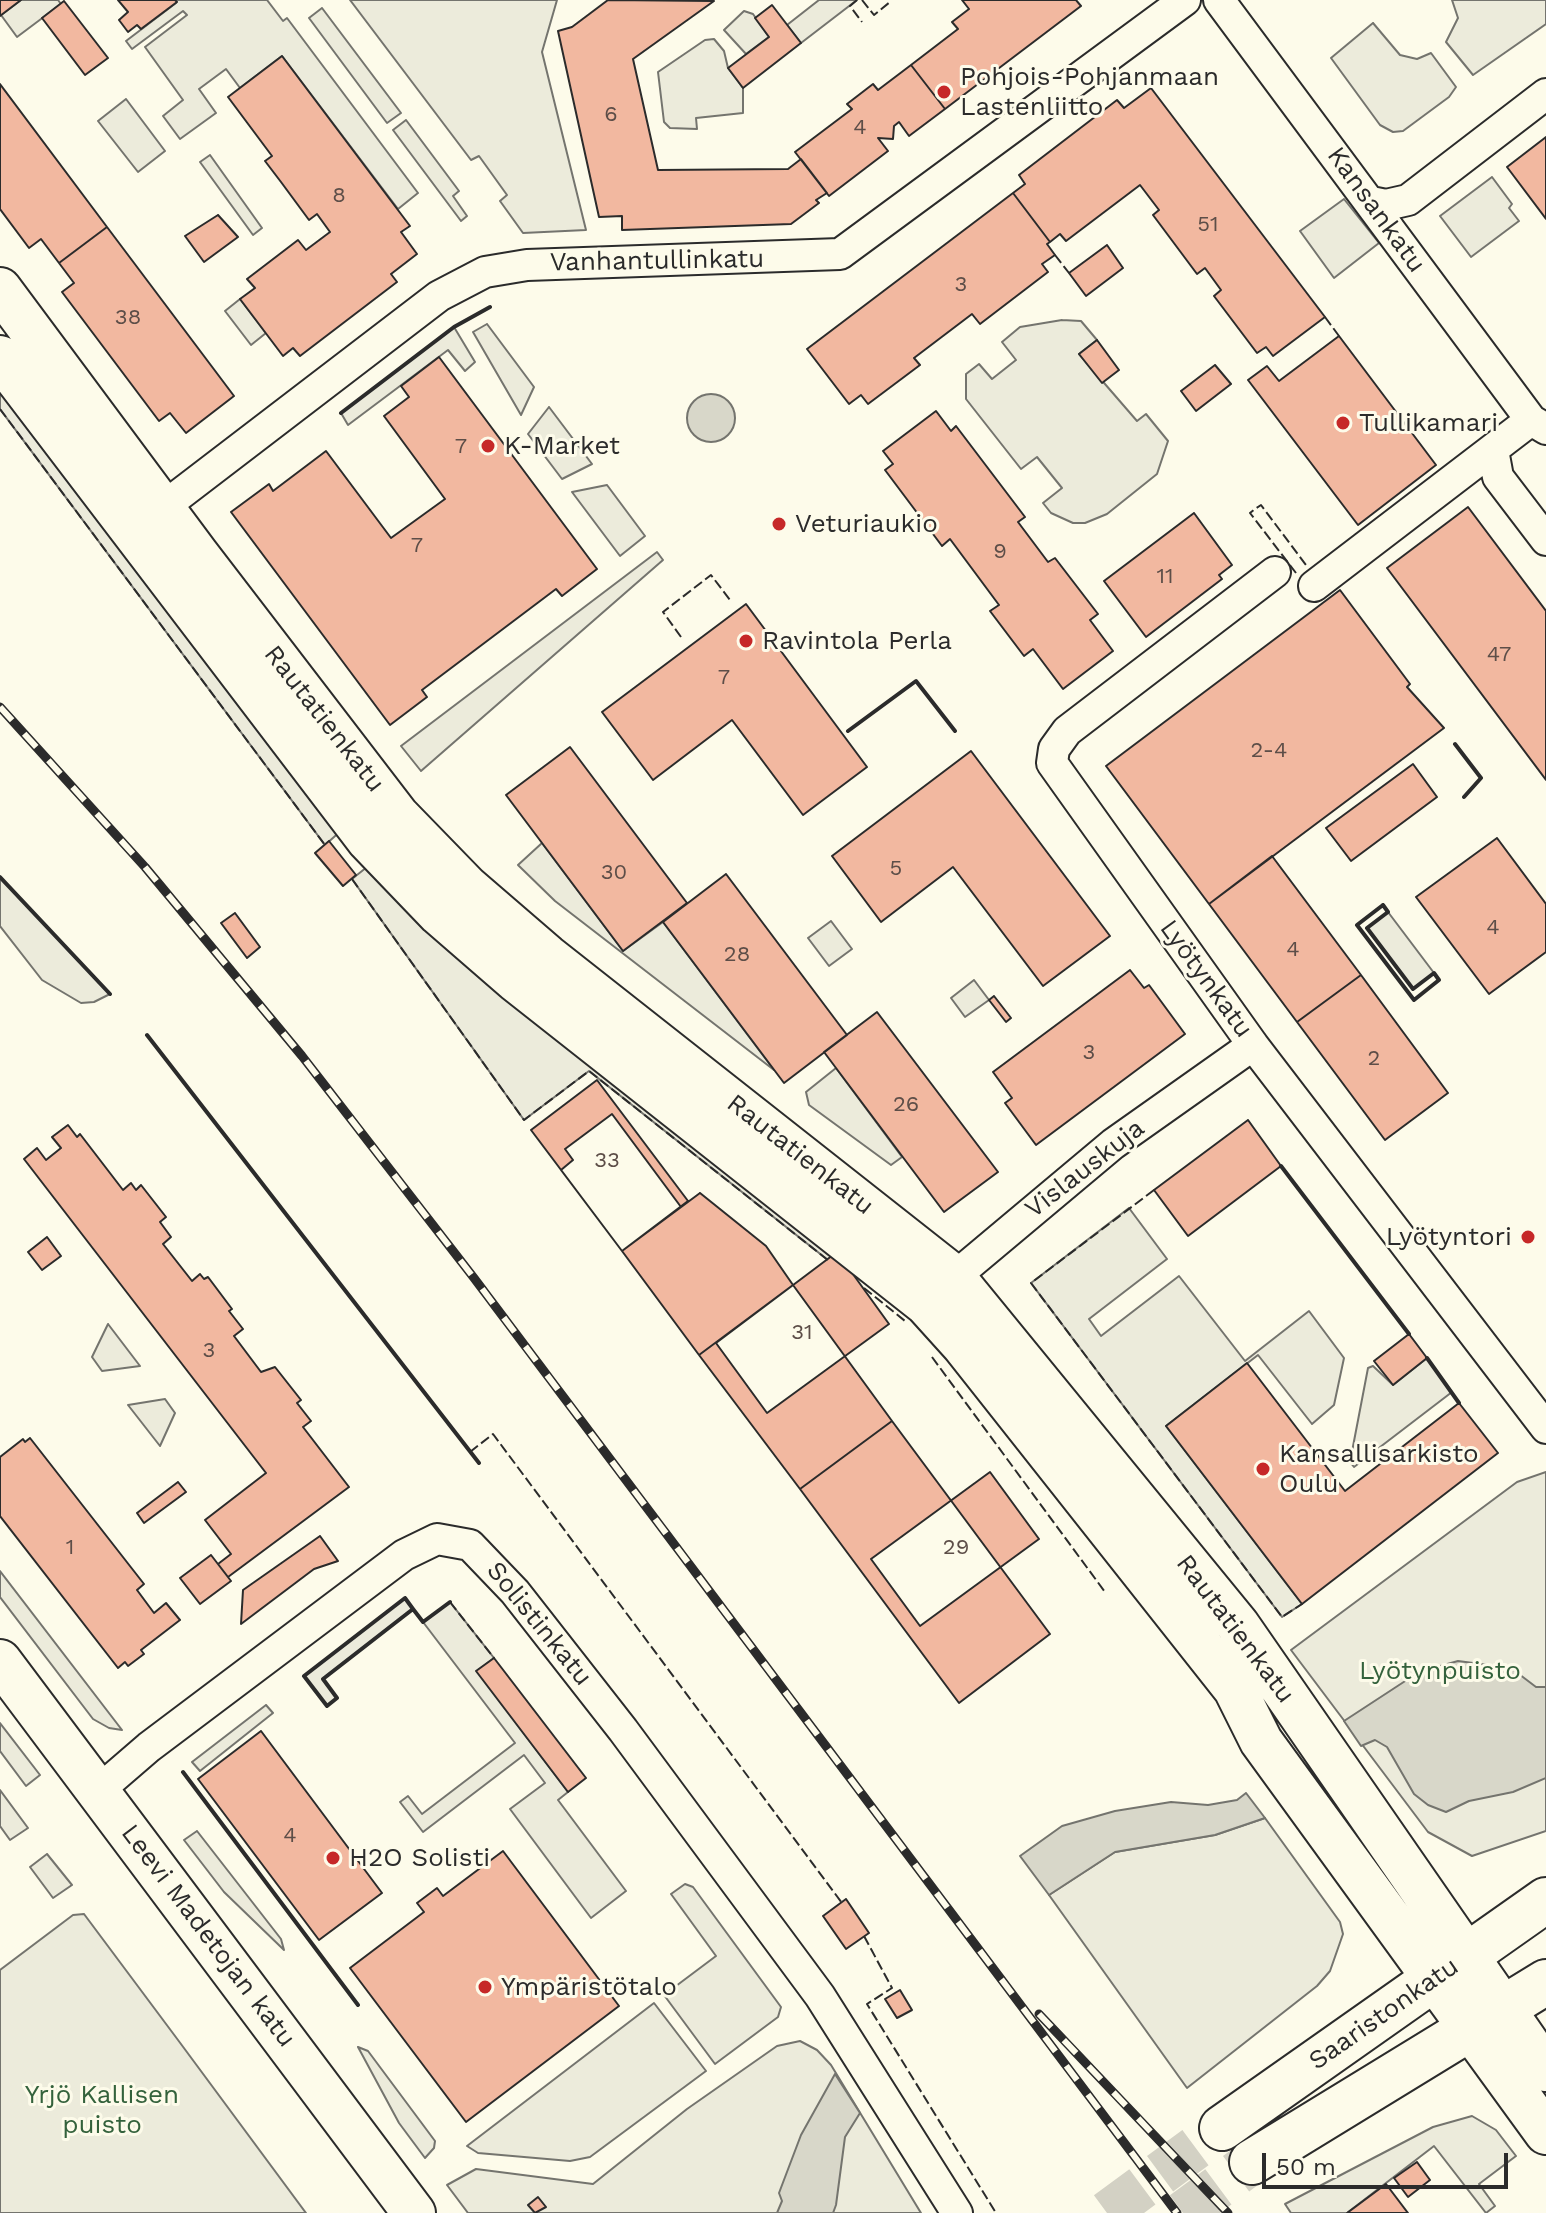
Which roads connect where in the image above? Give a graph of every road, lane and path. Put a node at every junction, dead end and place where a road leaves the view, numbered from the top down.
1 (1185, 0) edge
2 (1219, 0) edge
3 (1546, 94) edge
4 (1371, 202) junction
5 (0, 289) edge
6 (0, 357) edge
7 (1539, 425) edge
8 (1493, 450) junction
9 (147, 519) junction
10 (1546, 540) edge
11 (1275, 572) dead end
12 (1314, 586) dead end
13 (1253, 1045) junction
14 (939, 1290) junction
15 (1546, 1428) edge
16 (0, 1661) edge
17 (98, 1791) junction
18 (1546, 1900) edge
19 (1451, 1966) junction
20 (1546, 1982) edge
21 (1488, 2018) junction
22 (1546, 2070) edge
23 (1222, 2128) tunnel mouth
24 (1546, 2133) edge
25 (1252, 2162) tunnel mouth
26 (414, 2213) edge
27 (957, 2213) edge

1 - 9 street, Vanhantullinkatu
2 - 4 street, Kansankatu
3 - 4 street
4 - 7 street, Kansankatu
5 - 9 main road, Rautatienkatu
6 - 9 main road, Rautatienkatu
7 - 8 street, Kansankatu
8 - 10 street
8 - 12 street, Kansankatu
9 - 14 main road, Rautatienkatu
11 - 13 street, Lyötynkatu
13 - 14 street, Vislauskuja
13 - 15 street, Lyötynkatu
14 - 19 main road, Rautatienkatu
16 - 17 main road, Leevi Madetojan katu
17 - 26 main road, Leevi Madetojan katu
17 - 27 street, Solistinkatu
18 - 19 main road, Saaristonkatu
19 - 21 main road, Rautatienkatu
19 - 23 main road, Saaristonkatu
20 - 21 main road, Saaristonkatu
21 - 22 main road, Rautatienkatu
21 - 24 main road, Rautatienkatu
21 - 25 main road, Saaristonkatu

